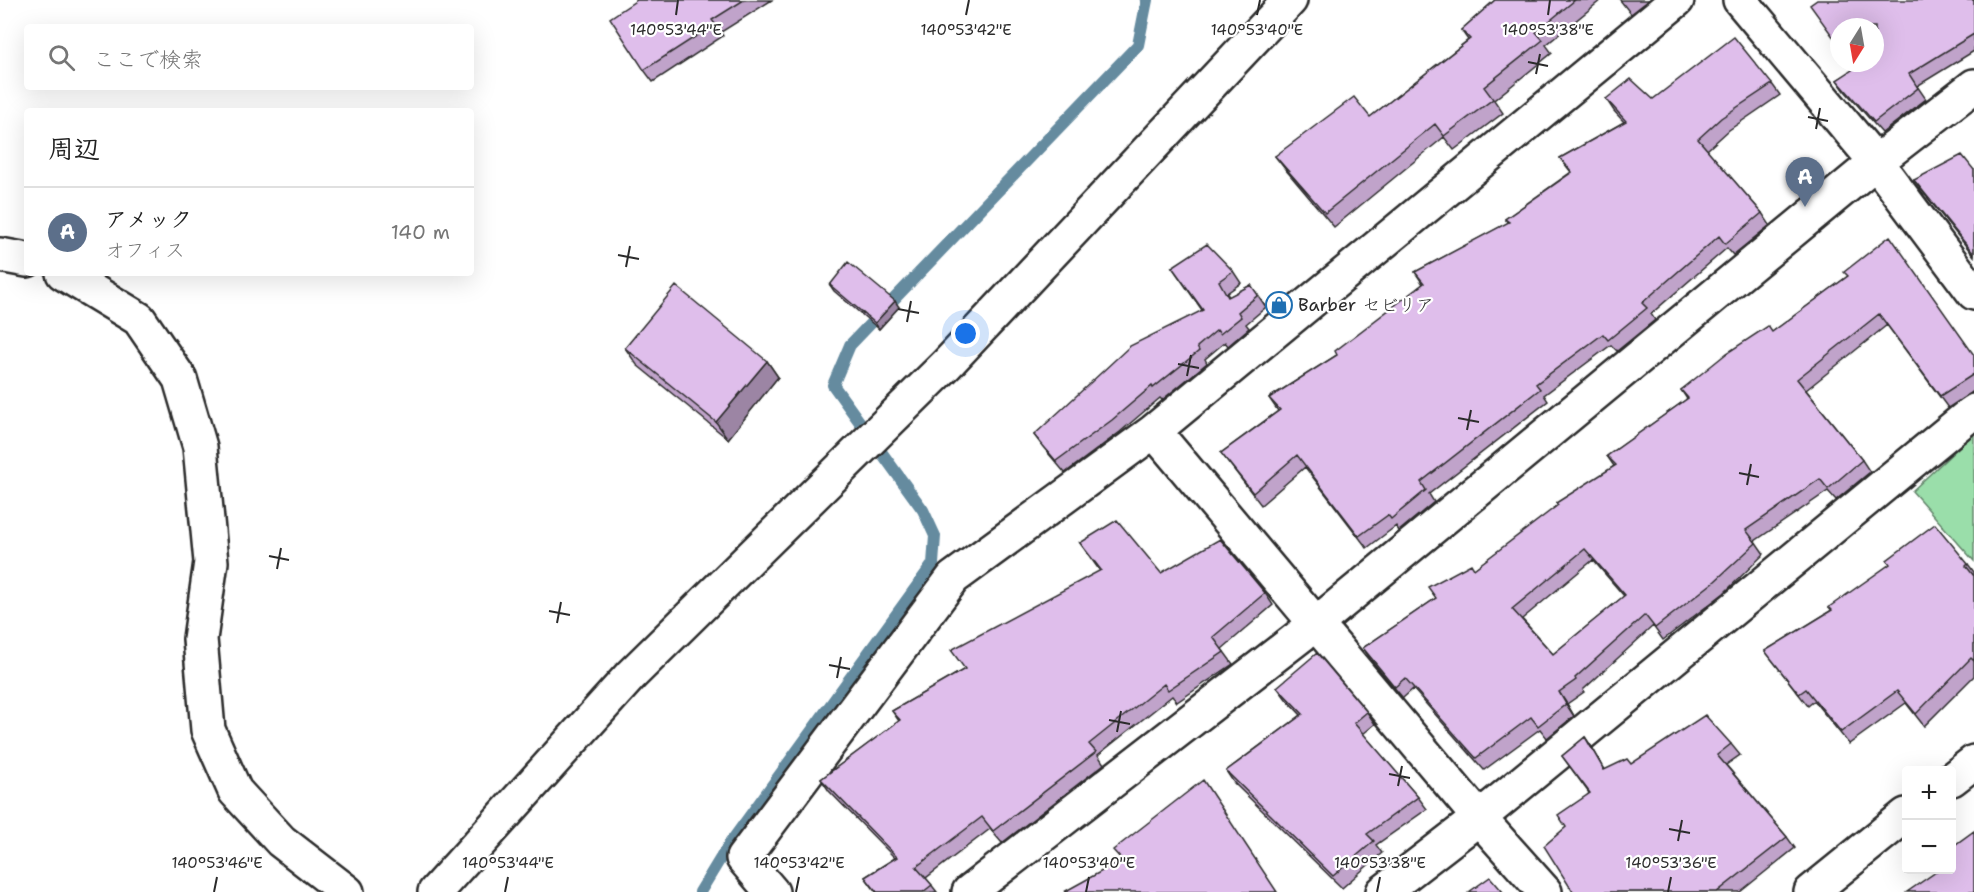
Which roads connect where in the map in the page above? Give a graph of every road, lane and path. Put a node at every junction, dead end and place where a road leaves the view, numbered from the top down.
1 (1290, 0) edge
2 (1677, 0) edge
3 (1740, 0) edge
4 (1974, 86) edge
5 (1876, 162) junction
6 (0, 255) edge
7 (24, 259) edge
8 (68, 276) edge
9 (1974, 293) edge
10 (1974, 411) edge
11 (1154, 430) junction
12 (1317, 623) junction
13 (1974, 762) edge
14 (1956, 777) edge
15 (1479, 818) junction
16 (1902, 818) edge
17 (347, 892) edge
18 (435, 892) edge
19 (771, 892) edge
20 (969, 892) edge
21 (1383, 892) edge
22 (1545, 892) edge
23 (1811, 892) edge

1 - 18 street
2 - 11 street
3 - 5 street
4 - 5 street
5 - 9 street
5 - 12 street
6 - 7 street
8 - 17 street
10 - 15 street
11 - 12 street
11 - 19 street
12 - 15 street
12 - 20 street
13 - 14 street
15 - 21 street
15 - 22 street
16 - 23 street

